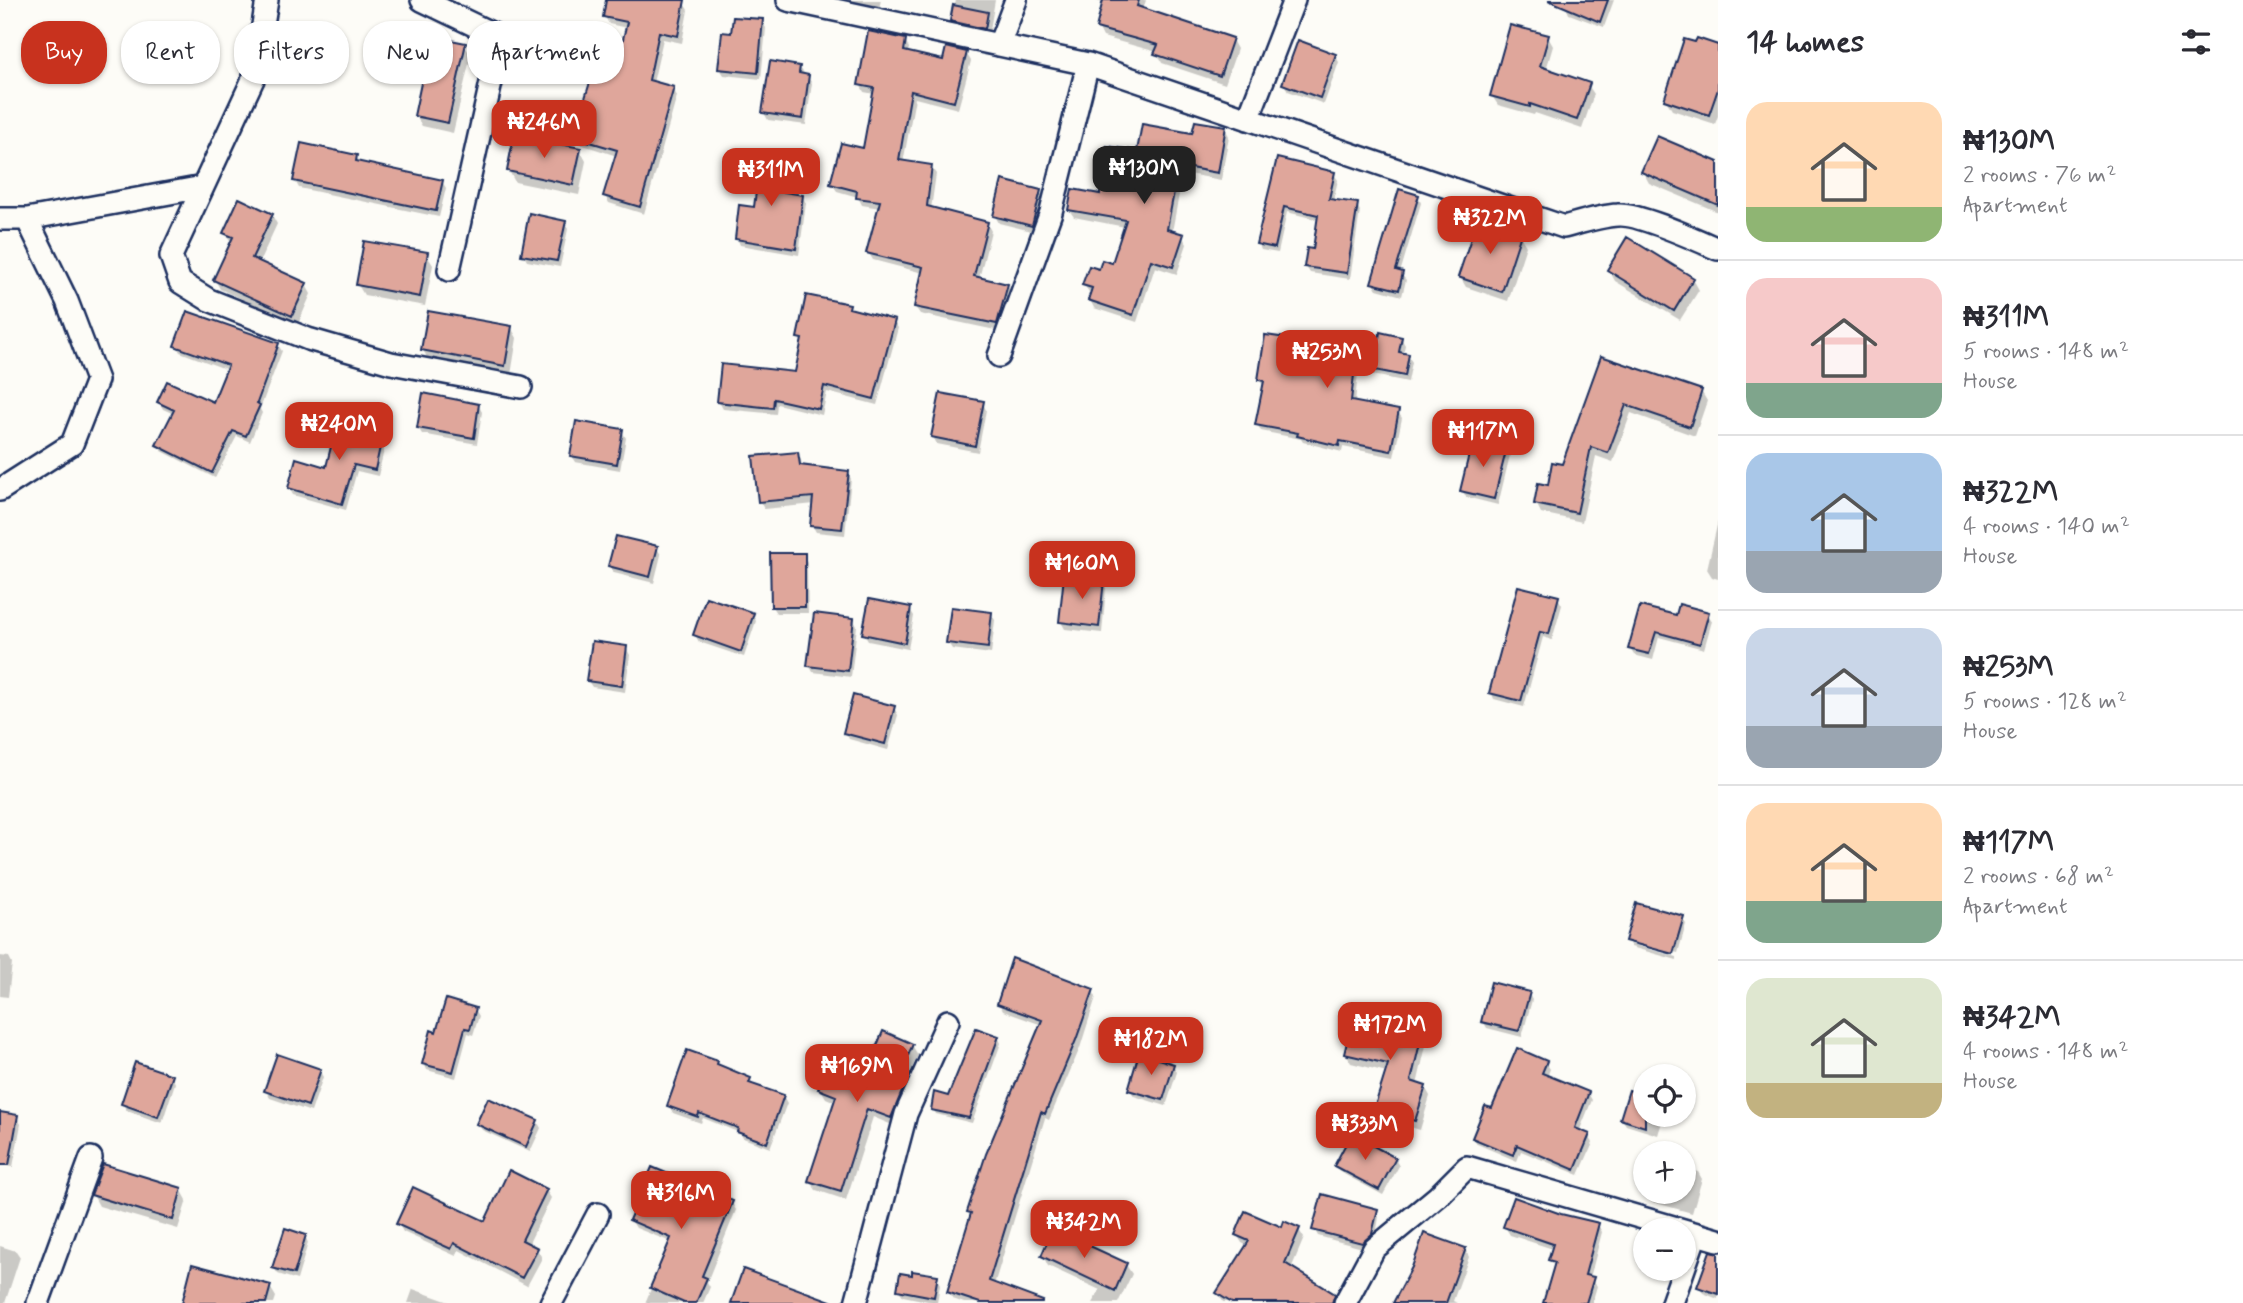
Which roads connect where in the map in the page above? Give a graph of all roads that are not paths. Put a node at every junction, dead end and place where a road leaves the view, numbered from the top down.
1 (267, 0) edge
2 (422, 0) edge
3 (788, 0) edge
4 (1016, 0) edge
5 (1294, 0) edge
6 (999, 45) junction
7 (1088, 64) junction
8 (1248, 119) junction
9 (203, 187) junction
10 (0, 219) edge
11 (27, 219) junction
12 (1718, 249) edge
13 (449, 270) dead end
14 (999, 356) dead end
15 (521, 387) dead end
16 (0, 490) edge
17 (948, 1021) dead end
18 (91, 1158) dead end
19 (597, 1214) dead end
20 (1641, 1218) edge
21 (1696, 1234) edge
22 (1718, 1240) edge
23 (1680, 1281) edge
24 (38, 1303) edge
25 (551, 1303) edge
26 (856, 1303) edge
27 (1345, 1303) edge
28 (1672, 1303) edge

1 - 9 street
2 - 13 street
3 - 6 street
4 - 6 street
5 - 8 street
6 - 7 street
7 - 8 street
7 - 14 street
8 - 12 street
9 - 11 street
9 - 15 street
10 - 11 street
11 - 16 street
17 - 26 street
18 - 24 street
19 - 25 street
20 - 27 street
21 - 22 street
23 - 28 street

